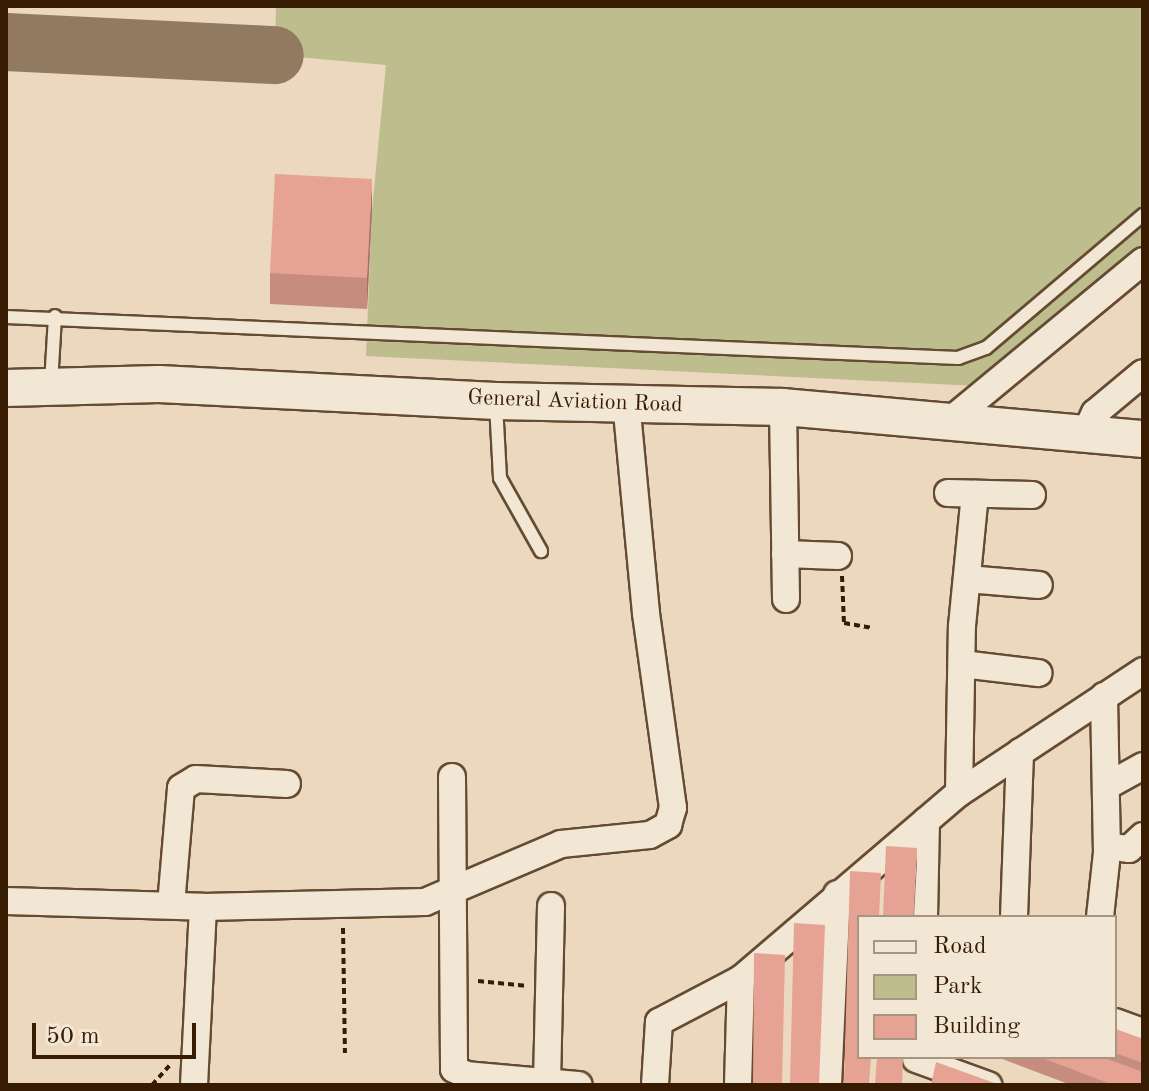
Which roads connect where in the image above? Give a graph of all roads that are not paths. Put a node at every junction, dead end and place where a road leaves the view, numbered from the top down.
1 (1143, 215) edge
2 (1143, 261) edge
3 (55, 316) junction
4 (6, 317) edge
5 (1143, 373) edge
6 (51, 384) junction
7 (6, 388) edge
8 (496, 401) junction
9 (626, 403) junction
10 (783, 407) junction
11 (952, 419) junction
12 (1085, 434) junction
13 (1143, 439) edge
14 (948, 493) dead end
15 (975, 494) junction
16 (1032, 495) dead end
17 (541, 551) dead end
18 (785, 554) junction
19 (838, 556) road end
20 (967, 579) junction
21 (1039, 585) dead end
22 (786, 599) dead end
23 (962, 664) junction
24 (1143, 671) edge
25 (1038, 673) dead end
26 (1104, 696) junction
27 (1020, 752) junction
28 (1143, 766) edge
29 (452, 777) dead end
30 (287, 784) dead end
31 (1107, 786) junction
32 (959, 793) junction
33 (926, 821) junction
34 (1143, 836) edge
35 (1107, 846) junction
36 (449, 893) junction
37 (837, 894) junction
38 (6, 901) edge
39 (171, 905) junction
40 (551, 906) dead end
41 (203, 907) junction
42 (924, 915) edge
43 (1014, 915) edge
44 (1100, 915) edge
45 (741, 979) junction
46 (1117, 1023) edge
47 (1143, 1032) edge
48 (916, 1067) edge
49 (547, 1083) junction
50 (194, 1085) edge
51 (579, 1085) edge
52 (655, 1085) edge
53 (738, 1085) edge
54 (828, 1085) edge
55 (988, 1085) edge

1 - 3 lane
2 - 11 street
3 - 4 lane
3 - 6 lane
5 - 12 street
6 - 7 main road, General Aviation Road
6 - 8 main road, General Aviation Road
8 - 9 main road, General Aviation Road
8 - 17 lane
9 - 10 main road, General Aviation Road
9 - 36 street
10 - 11 main road, General Aviation Road
10 - 18 street
11 - 12 main road, General Aviation Road
12 - 13 main road, General Aviation Road
14 - 15 street
15 - 16 street
15 - 20 street
18 - 19 street
18 - 22 street
20 - 21 street
20 - 23 street
23 - 25 street
23 - 32 street
24 - 26 street
26 - 27 street
26 - 31 street
27 - 32 street
27 - 43 street
28 - 31 street
29 - 36 street
30 - 39 street
31 - 35 street
32 - 33 street
33 - 37 street
33 - 42 street
34 - 35 street
35 - 44 street
36 - 41 street
36 - 49 street
37 - 45 street
37 - 54 street
38 - 39 street
39 - 41 street
40 - 49 street
41 - 50 street
45 - 52 street
45 - 53 street
46 - 47 street
48 - 55 street
49 - 51 street

